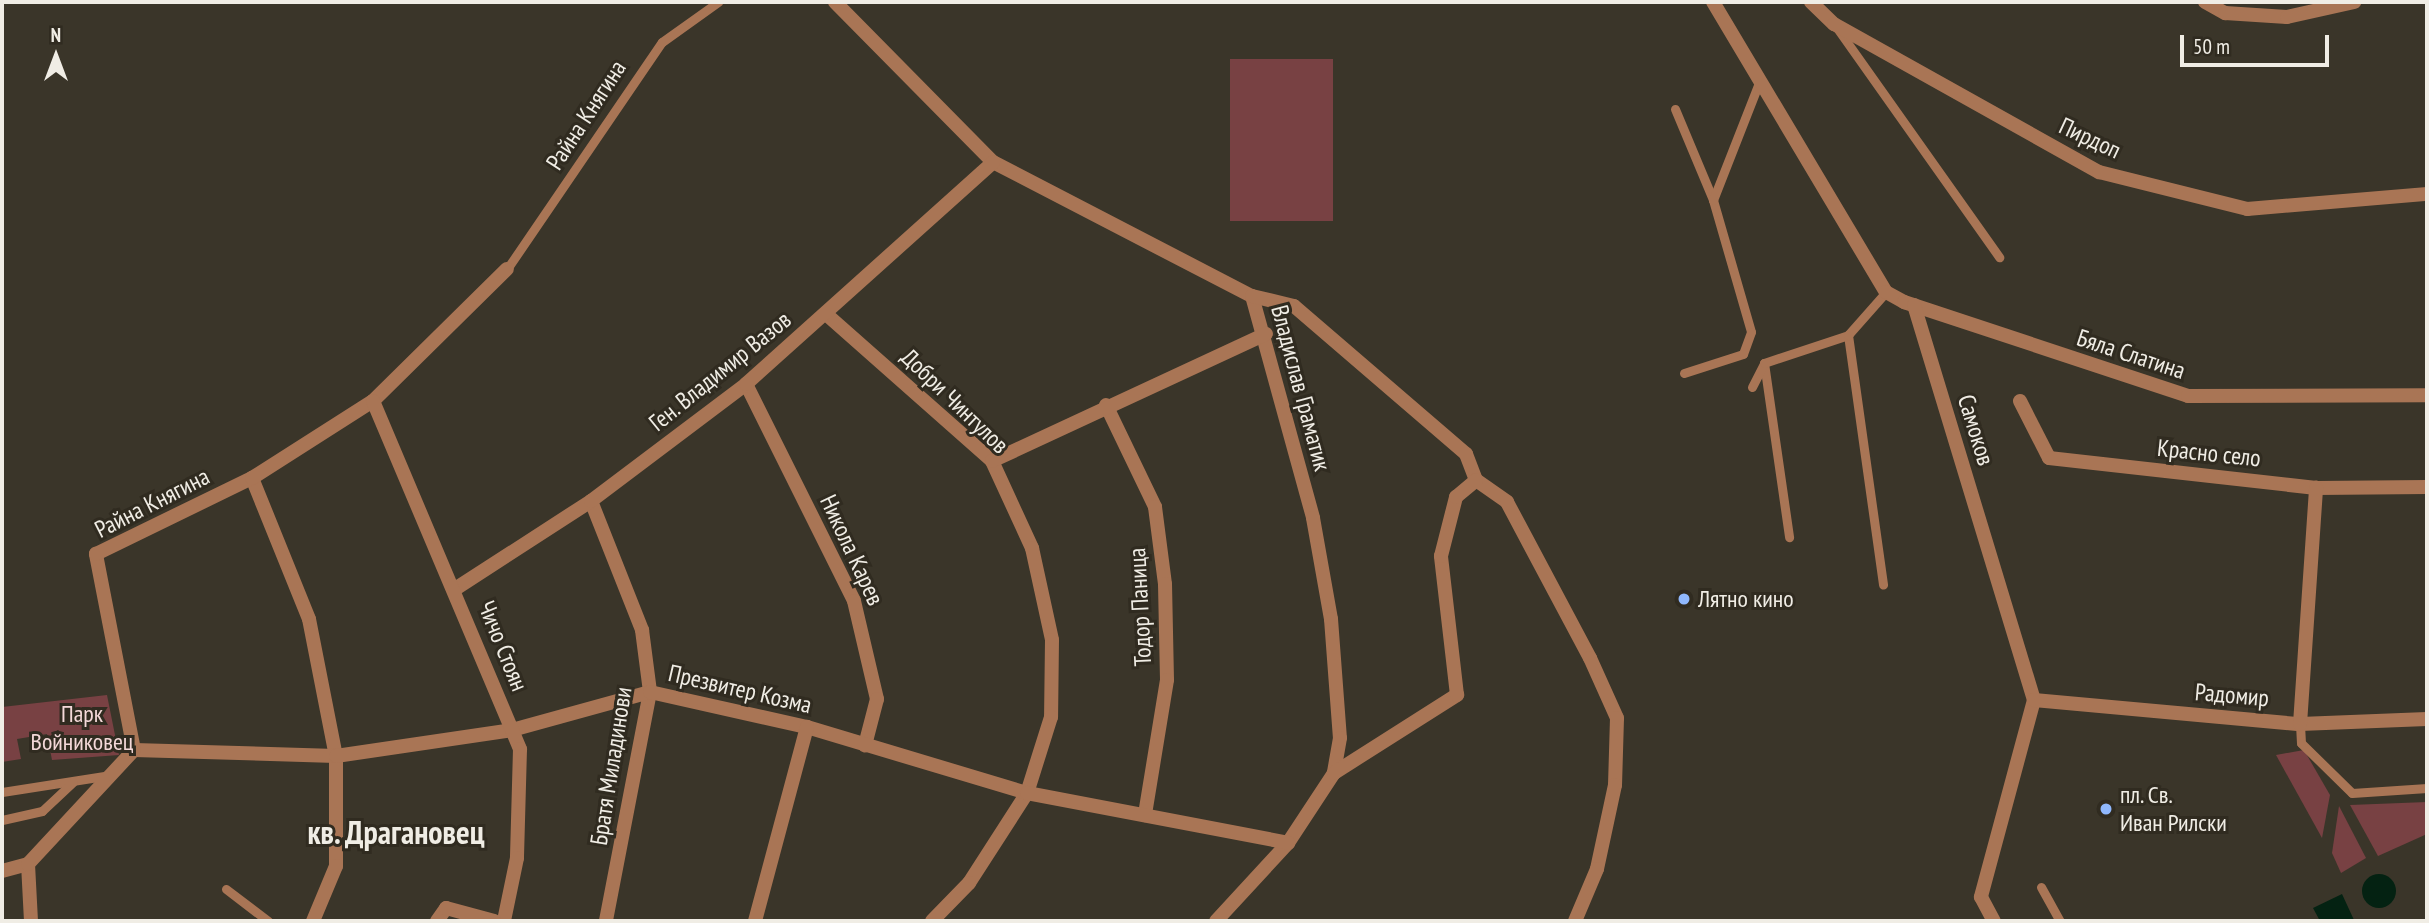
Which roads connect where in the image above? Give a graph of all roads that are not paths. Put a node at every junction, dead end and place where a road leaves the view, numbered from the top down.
1 (718, 2) edge
2 (835, 2) edge
3 (1713, 2) edge
4 (1811, 2) edge
5 (2205, 2) edge
6 (2297, 2) edge
7 (2354, 2) edge
8 (2287, 17) junction
9 (1834, 24) junction
10 (1760, 80) junction
11 (1675, 109) dead end
12 (993, 162) junction
13 (2427, 194) edge
14 (1713, 200) junction
15 (1998, 257) dead end
16 (507, 269) joint
17 (1886, 292) junction
18 (1252, 296) junction
19 (1914, 305) junction
20 (826, 314) junction
21 (1266, 334) junction
22 (1849, 335) junction
23 (1764, 363) junction
24 (1684, 373) dead end
25 (746, 384) junction
26 (1752, 387) dead end
27 (2427, 395) edge
28 (373, 401) junction
29 (2020, 401) dead end
30 (1106, 405) junction
31 (992, 460) junction
32 (252, 478) junction
33 (1476, 480) junction
34 (2427, 487) edge
35 (2316, 488) junction
36 (591, 501) junction
37 (1789, 537) dead end
38 (1883, 585) dead end
39 (454, 589) junction
40 (650, 691) junction
41 (2034, 700) junction
42 (2427, 719) edge
43 (2300, 724) junction
44 (807, 727) junction
45 (512, 730) junction
46 (865, 745) junction
47 (134, 750) junction
48 (336, 756) junction
49 (1334, 773) junction
50 (111, 775) junction
51 (75, 781) junction
52 (2427, 788) edge
53 (2, 792) edge
54 (1027, 793) junction
55 (1145, 815) junction
56 (2, 820) edge
57 (1288, 843) junction
58 (28, 864) junction
59 (2, 871) edge
60 (2041, 887) dead end
61 (226, 889) dead end
62 (31, 921) edge
63 (268, 921) edge
64 (313, 921) edge
65 (437, 921) edge
66 (494, 921) edge
67 (504, 921) edge
68 (606, 921) edge
69 (755, 921) edge
70 (932, 921) edge
71 (1216, 921) edge
72 (1575, 921) edge
73 (1994, 921) edge
74 (2060, 921) edge

1 - 16 lane, Райна Княгина
2 - 12 street, Владислав Граматик
3 - 10 street
4 - 9 street, Пирдоп
5 - 8 street
6 - 8 street
7 - 8 street
9 - 13 street, Пирдоп
9 - 15 lane
10 - 14 lane
10 - 17 street
11 - 14 lane
12 - 18 street, Владислав Граматик
12 - 20 street, Ген. Владимир Вазов
14 - 24 lane
16 - 28 street, Райна Княгина
17 - 19 street
17 - 22 lane
18 - 21 street, Владислав Граматик
18 - 33 street
19 - 27 street, Бяла Слатина
19 - 41 street, Самоков
20 - 25 street, Ген. Владимир Вазов
20 - 31 street, Добри Чинтулов
21 - 30 street
21 - 49 street, Владислав Граматик
22 - 23 lane
22 - 38 lane
23 - 26 lane
23 - 37 lane
25 - 36 street, Ген. Владимир Вазов
25 - 46 street, Никола Карев
28 - 32 street, Райна Княгина
28 - 39 street, Чичо Стоян
29 - 35 street, Красно село
30 - 31 street
30 - 55 street, Тодор Паница
31 - 54 street, Добри Чинтулов
32 - 47 street, Райна Княгина
32 - 48 street
33 - 49 street
33 - 72 street
34 - 35 street, Красно село
35 - 43 street
36 - 39 street, Ген. Владимир Вазов
36 - 40 street, Братя Миладинови
39 - 45 street, Чичо Стоян
40 - 44 street, Презвитер Козма
40 - 45 street, Презвитер Козма
40 - 68 street, Братя Миладинови
41 - 43 street, Радомир
41 - 73 street
42 - 43 street, Радомир
43 - 52 lane
44 - 46 street, Презвитер Козма
44 - 69 street
45 - 48 street, Презвитер Козма
45 - 67 street, Чичо Стоян
46 - 54 street, Презвитер Козма
47 - 48 street, Презвитер Козма
47 - 50 street
48 - 64 street
49 - 57 street, Владислав Граматик
50 - 51 lane
50 - 58 street
51 - 53 lane
51 - 56 lane
54 - 55 street, Презвитер Козма
54 - 70 street, Добри Чинтулов
55 - 57 street, Презвитер Козма
57 - 71 street, Владислав Граматик
58 - 59 street
58 - 62 street
60 - 74 lane
61 - 63 lane
65 - 66 street

